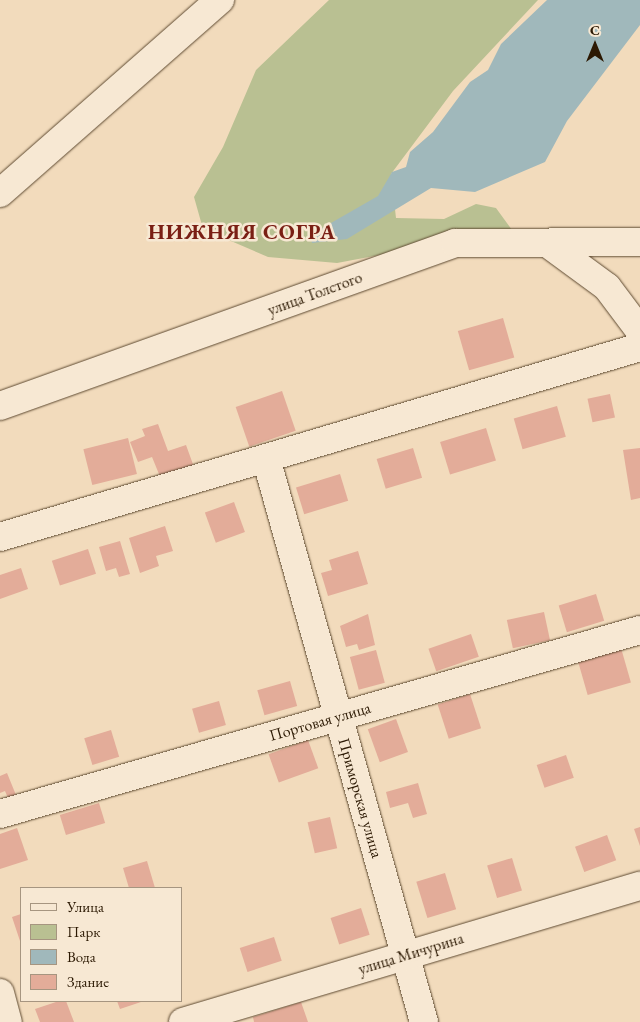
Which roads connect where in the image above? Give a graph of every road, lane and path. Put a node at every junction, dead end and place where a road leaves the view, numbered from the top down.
1 (220, 0) edge
2 (0, 192) edge
3 (627, 242) edge
4 (547, 243) junction
5 (640, 259) edge
6 (640, 331) edge
7 (640, 347) edge
8 (0, 406) edge
9 (266, 458) junction
10 (0, 537) edge
11 (640, 630) edge
12 (337, 717) junction
13 (0, 814) edge
14 (640, 886) edge
15 (405, 956) junction
16 (0, 993) edge
17 (8, 1022) edge
18 (183, 1022) edge
19 (424, 1022) edge

1 - 2 street
3 - 4 street, улица Толстого
3 - 5 street
4 - 6 street
4 - 8 street, улица Толстого
7 - 9 street
9 - 10 street
9 - 12 street, Приморская улица
11 - 12 street, Портовая улица
12 - 13 street, Портовая улица
12 - 15 street, Приморская улица
14 - 15 street, улица Мичурина
15 - 18 street, улица Мичурина
15 - 19 street, Приморская улица
16 - 17 street

